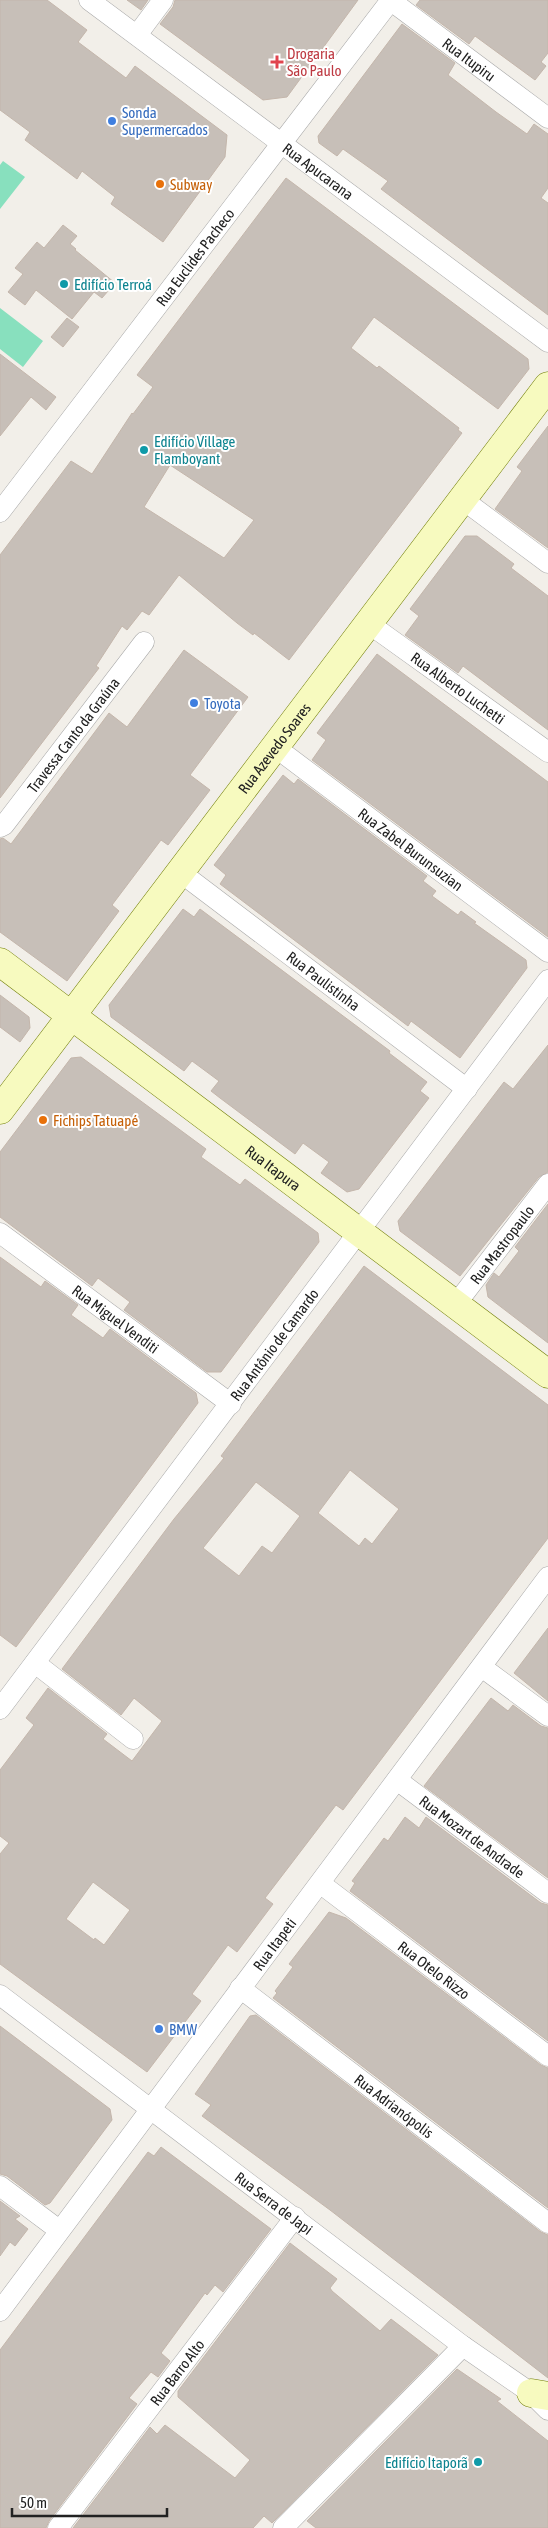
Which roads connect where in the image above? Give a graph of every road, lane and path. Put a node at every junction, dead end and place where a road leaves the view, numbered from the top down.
1 (89, 0) edge
2 (164, 0) edge
3 (391, 0) edge
4 (137, 36) junction
5 (548, 118) edge
6 (280, 144) junction
7 (548, 342) edge
8 (548, 386) edge
9 (462, 499) junction
10 (0, 512) edge
11 (548, 563) edge
12 (368, 623) junction
13 (144, 642) dead end
14 (274, 747) junction
15 (548, 752) edge
16 (0, 827) edge
17 (180, 872) junction
18 (548, 952) edge
19 (0, 962) edge
20 (548, 980) edge
21 (71, 1015) junction
22 (467, 1089) junction
23 (0, 1110) edge
24 (548, 1184) edge
25 (359, 1232) junction
26 (0, 1233) edge
27 (456, 1304) junction
28 (548, 1374) edge
29 (231, 1404) junction
30 (548, 1577) edge
31 (35, 1663) junction
32 (483, 1668) junction
33 (0, 1709) edge
34 (548, 1716) edge
35 (133, 1740) dead end
36 (397, 1780) junction
37 (321, 1884) junction
38 (548, 1893) edge
39 (240, 1988) junction
40 (0, 1994) edge
41 (548, 2056) edge
42 (150, 2108) junction
43 (0, 2186) edge
44 (295, 2217) junction
45 (548, 2223) edge
46 (60, 2230) junction
47 (0, 2311) edge
48 (464, 2346) junction
49 (542, 2399) edge
50 (58, 2528) edge
51 (283, 2528) edge

1 - 4 street, Rua Apucarana
2 - 4 street
3 - 5 street, Rua Itupiru
3 - 6 street, Rua Euclides Pacheco
4 - 6 street, Rua Apucarana
6 - 7 street, Rua Apucarana
6 - 10 street, Rua Euclides Pacheco
8 - 9 street, Rua Azevedo Soares
9 - 11 street
9 - 12 street, Rua Azevedo Soares
12 - 14 street, Rua Azevedo Soares
12 - 15 street, Rua Alberto Luchetti
13 - 16 street, Travessa Canto da Graúna
14 - 17 street, Rua Azevedo Soares
14 - 18 street, Rua Zabel Burunsuzian
17 - 21 street, Rua Azevedo Soares
17 - 22 street, Rua Paulistinha
19 - 21 street, Rua Itapura
20 - 22 street, Rua Antônio de Camardo
21 - 23 street, Rua Azevedo Soares
21 - 25 street, Rua Itapura
22 - 25 street, Rua Antônio de Camardo
24 - 27 street, Rua Mastropaulo
25 - 27 street, Rua Itapura
25 - 29 street, Rua Antônio de Camardo
26 - 29 street, Rua Miguel Venditi
27 - 28 street, Rua Itapura
29 - 31 street, Rua Antônio de Camardo
30 - 32 street, Rua Itapeti
31 - 33 street, Rua Antônio de Camardo
31 - 35 street
32 - 34 street
32 - 36 street, Rua Itapeti
36 - 37 street, Rua Itapeti
36 - 38 street, Rua Mozart de Andrade
37 - 39 street, Rua Itapeti
37 - 41 street, Rua Otelo Rizzo
39 - 42 street, Rua Itapeti
39 - 45 street, Rua Adrianópolis
40 - 42 street, Rua Serra de Japi
42 - 44 street, Rua Serra de Japi
42 - 46 street, Rua Itapeti
43 - 46 street
44 - 48 street, Rua Serra de Japi
44 - 50 street, Rua Barro Alto
46 - 47 street, Rua Itapeti
48 - 49 street, Rua Serra de Japi
48 - 51 street

